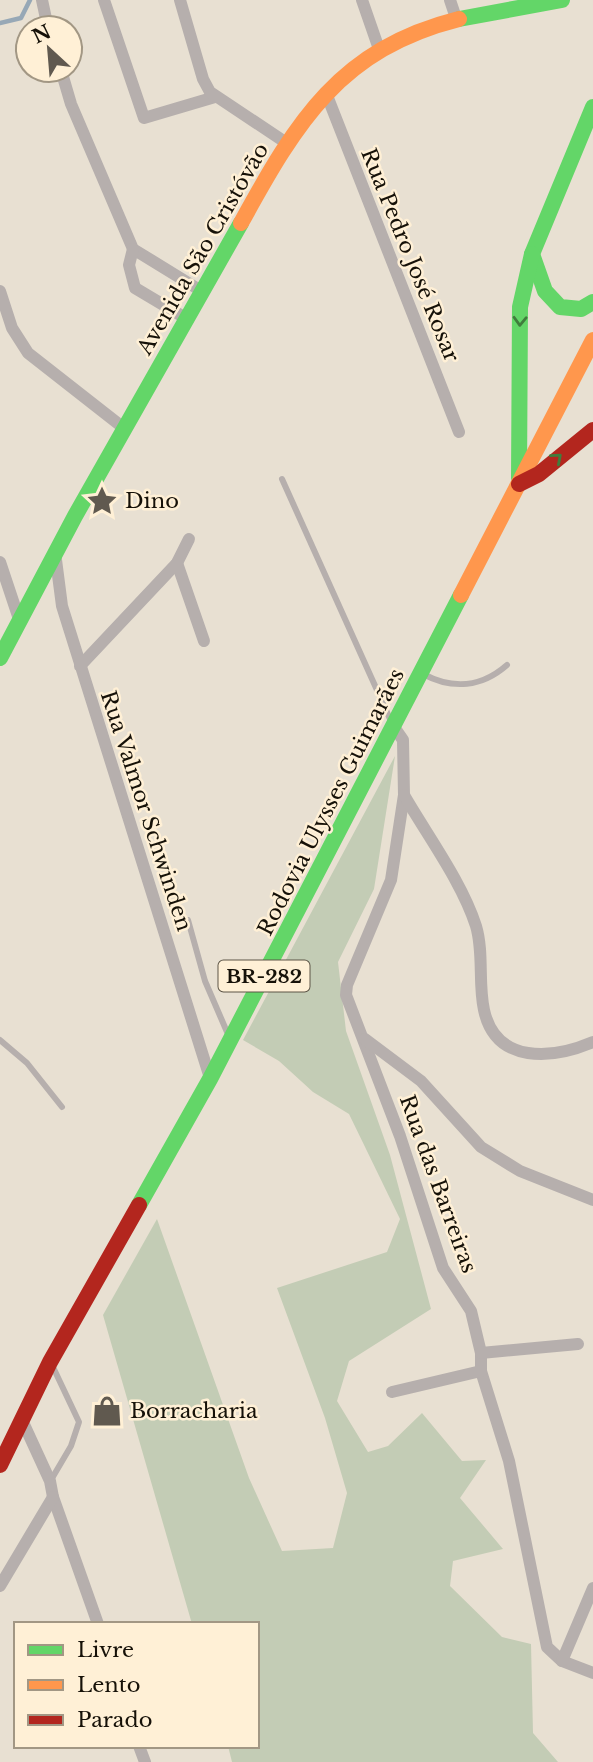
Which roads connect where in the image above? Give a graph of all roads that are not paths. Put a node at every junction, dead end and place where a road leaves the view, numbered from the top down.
1 (104, 0) edge
2 (180, 0) edge
3 (362, 0) edge
4 (450, 0) edge
5 (562, 0) edge
6 (457, 21) junction
7 (379, 49) junction
8 (66, 84) edge
9 (326, 93) junction
10 (215, 97) junction
11 (593, 107) edge
12 (288, 144) junction
13 (134, 250) junction
14 (533, 254) junction
15 (0, 291) edge
16 (203, 292) junction
17 (593, 302) edge
18 (187, 319) junction
19 (593, 340) edge
20 (125, 429) junction
21 (593, 430) edge
22 (459, 432) dead end
23 (282, 479) dead end
24 (519, 484) junction
25 (189, 539) dead end
26 (55, 552) junction
27 (0, 562) edge
28 (177, 563) junction
29 (19, 619) junction
30 (204, 641) dead end
31 (0, 659) edge
32 (507, 665) dead end
33 (79, 666) junction
34 (422, 673) junction
35 (394, 727) junction
36 (404, 795) junction
37 (188, 920) dead end
38 (364, 1038) junction
39 (0, 1040) edge
40 (231, 1040) junction
41 (593, 1042) edge
42 (210, 1079) junction
43 (62, 1107) dead end
44 (593, 1200) edge
45 (578, 1343) dead end
46 (481, 1353) junction
47 (50, 1362) junction
48 (481, 1371) junction
49 (392, 1392) dead end
50 (22, 1420) junction
51 (0, 1465) edge
52 (50, 1481) junction
53 (53, 1497) junction
54 (0, 1586) edge
55 (593, 1588) edge
56 (98, 1622) edge
57 (562, 1661) junction
58 (593, 1673) edge

1 - 10 street
2 - 10 street
3 - 7 street
4 - 6 street
5 - 6 main road, Avenida São Cristóvão
6 - 7 main road, Avenida São Cristóvão
7 - 9 main road, Avenida São Cristóvão
8 - 13 street
9 - 12 main road, Avenida São Cristóvão
9 - 22 street, Rua Pedro José Rosar
10 - 12 street
11 - 14 main road
12 - 16 main road, Avenida São Cristóvão
13 - 16 street
13 - 18 street
14 - 17 main road
14 -> 24 main road
15 - 20 street
16 - 18 main road, Avenida São Cristóvão
18 - 20 main road, Avenida São Cristóvão
19 - 24 main road, Rodovia Ulysses Guimarães / BR-282
20 - 26 main road, Avenida São Cristóvão
24 -> 21 main road
23 - 35 lane
24 - 34 main road, Rodovia Ulysses Guimarães / BR-282
25 - 28 street
26 - 29 main road, Avenida São Cristóvão
26 - 33 street, Rua Valmor Schwinden
27 - 29 street
28 - 30 street
28 - 33 street
29 - 31 main road, Avenida São Cristóvão
32 - 34 lane
33 - 42 street, Rua Valmor Schwinden
34 - 35 main road, Rodovia Ulysses Guimarães / BR-282
35 - 36 street, Rua das Barreiras
35 - 40 main road, Rodovia Ulysses Guimarães / BR-282
36 - 38 street, Rua das Barreiras
36 - 41 street
37 - 40 lane
38 - 44 street
38 - 46 street, Rua das Barreiras
39 - 43 lane
40 - 42 main road, Rodovia Ulysses Guimarães / BR-282
42 - 47 main road, Rodovia Ulysses Guimarães / BR-282
45 - 46 street
46 - 48 street, Rua das Barreiras
47 - 50 main road, Rodovia Ulysses Guimarães / BR-282
47 - 52 lane
48 - 49 street
48 - 57 street, Rua das Barreiras
50 - 51 main road, Rodovia Ulysses Guimarães / BR-282
50 - 52 street
52 - 53 street
53 - 54 street
53 - 56 street
55 - 57 street
57 - 58 street

